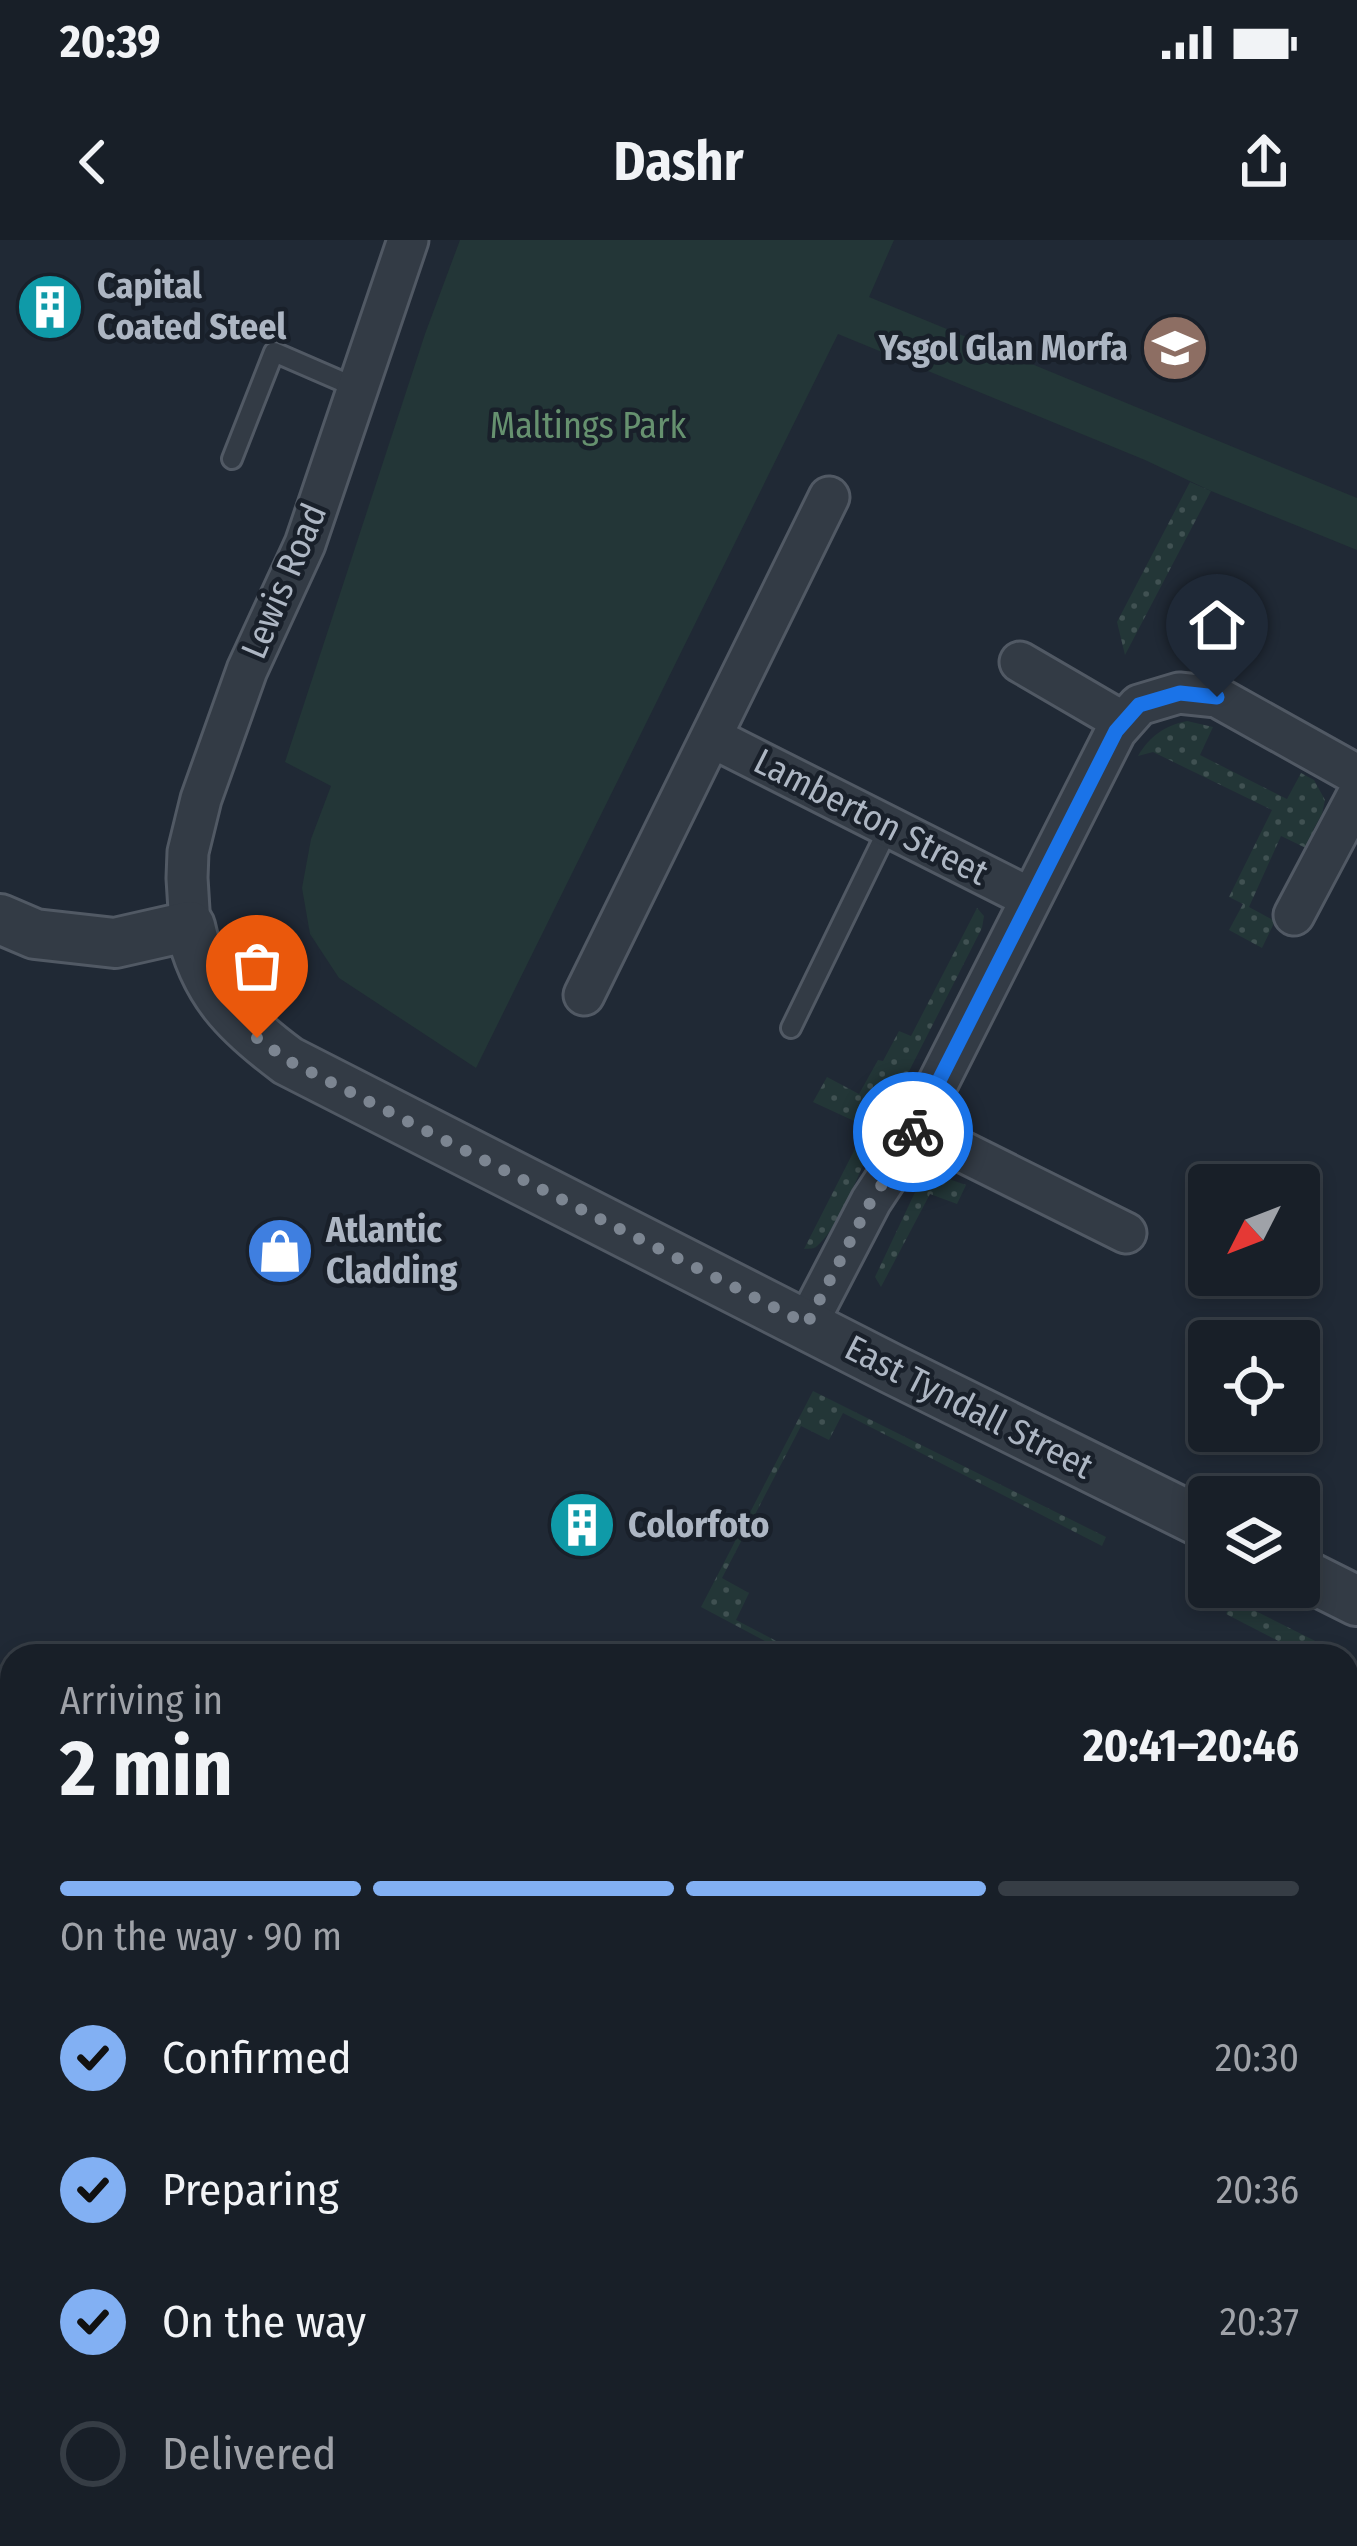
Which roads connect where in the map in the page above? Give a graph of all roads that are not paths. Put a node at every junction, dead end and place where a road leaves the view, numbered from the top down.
1 (408, 240) edge
2 (357, 388) junction
3 (232, 459) dead end
4 (830, 497) dead end
5 (1020, 662) dead end
6 (1123, 722) junction
7 (711, 737) junction
8 (1357, 775) edge
9 (1357, 796) edge
10 (889, 827) junction
11 (1030, 898) junction
12 (1294, 915) dead end
13 (0, 919) edge
14 (190, 926) junction
15 (584, 995) dead end
16 (791, 1028) dead end
17 (915, 1128) junction
18 (1126, 1233) dead end
19 (807, 1324) junction
20 (1188, 1515) edge
21 (1320, 1582) edge
22 (1357, 1601) edge

1 - 2 street, Lewis Road
2 - 3 lane
2 - 14 street, Lewis Road
4 - 7 street, Lamberton Street
5 - 6 street
6 - 8 street
6 - 11 street
7 - 10 street, Lamberton Street
7 - 15 street, Lamberton Street
9 - 12 street
10 - 11 street, Lamberton Street
10 - 16 lane
11 - 17 street
13 - 14 street
14 - 19 street, East Tyndall Street
17 - 18 street
17 - 19 street
19 - 20 street, East Tyndall Street
21 - 22 street

